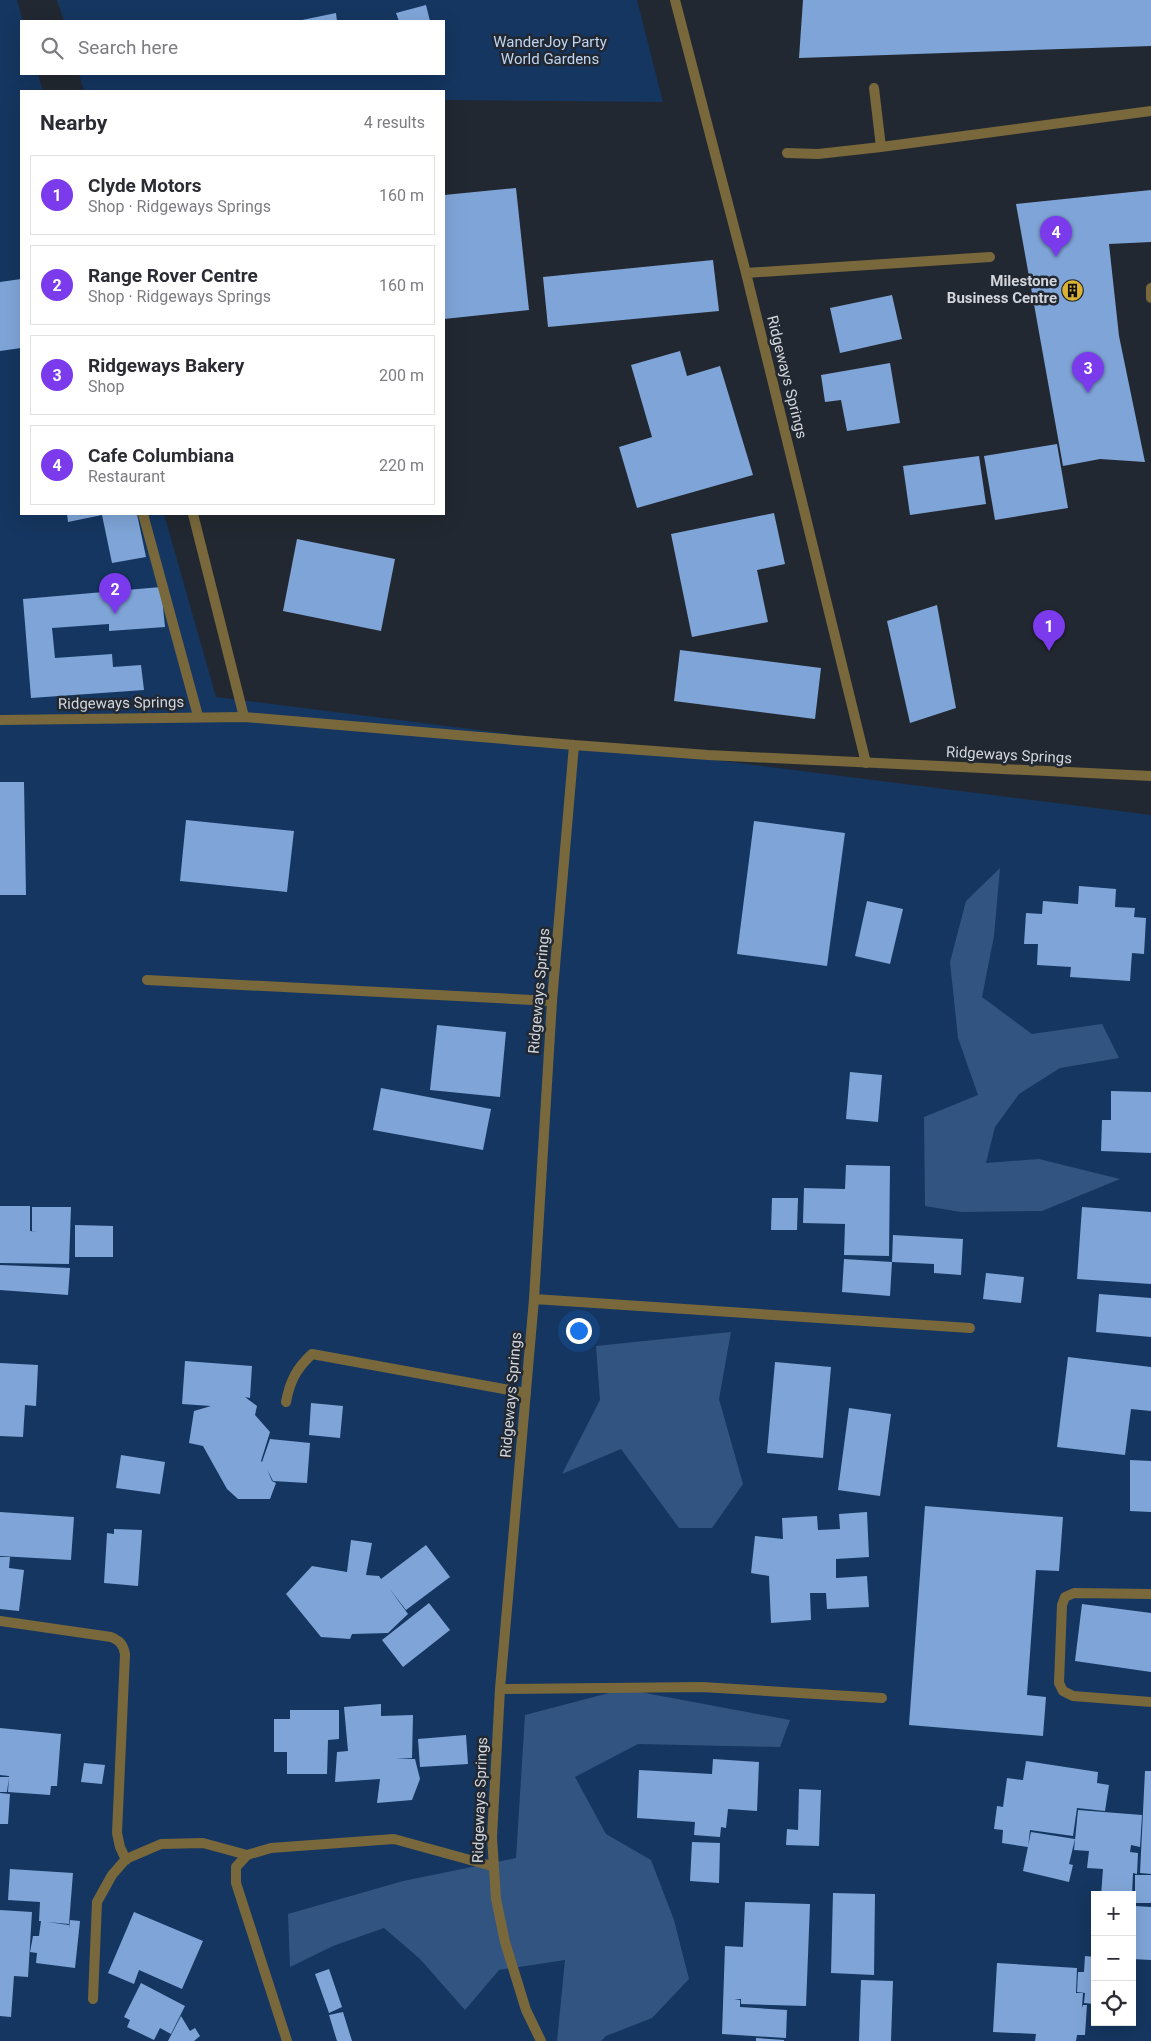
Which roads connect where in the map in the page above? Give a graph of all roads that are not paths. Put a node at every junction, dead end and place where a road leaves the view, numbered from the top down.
1 (675, 0) edge
2 (874, 88) dead end
3 (1151, 111) edge
4 (881, 147) junction
5 (787, 153) dead end
6 (990, 257) dead end
7 (746, 272) junction
8 (1151, 288) edge
9 (1151, 298) edge
10 (143, 515) edge
11 (193, 515) edge
12 (198, 716) junction
13 (244, 717) junction
14 (0, 720) edge
15 (574, 745) junction
16 (866, 763) junction
17 (1151, 776) edge
18 (147, 980) dead end
19 (552, 1002) junction
20 (534, 1299) junction
21 (970, 1328) dead end
22 (526, 1393) junction
23 (286, 1402) dead end
24 (1151, 1594) edge
25 (0, 1621) edge
26 (500, 1690) junction
27 (882, 1698) dead end
28 (1151, 1702) edge
29 (247, 1855) junction
30 (126, 1860) junction
31 (492, 1866) junction
32 (93, 1998) dead end
33 (287, 2041) edge
34 (541, 2041) edge

1 - 7 street, Ridgeways Springs
2 - 4 street
3 - 4 street
4 - 5 street
6 - 7 street
7 - 16 street, Ridgeways Springs
8 - 9 street
10 - 12 street
11 - 13 street
12 - 13 street, Ridgeways Springs
12 - 14 street, Ridgeways Springs
13 - 15 street, Ridgeways Springs
15 - 16 street, Ridgeways Springs
15 - 19 street, Ridgeways Springs
16 - 17 street, Ridgeways Springs
18 - 19 street
19 - 20 street, Ridgeways Springs
20 - 21 street
20 - 22 street, Ridgeways Springs
22 - 23 street
22 - 26 street, Ridgeways Springs
24 - 28 street
25 - 30 street
26 - 27 street
26 - 31 street, Ridgeways Springs
29 - 30 street
29 - 31 street
29 - 33 street
30 - 32 street
31 - 34 street, Ridgeways Springs

